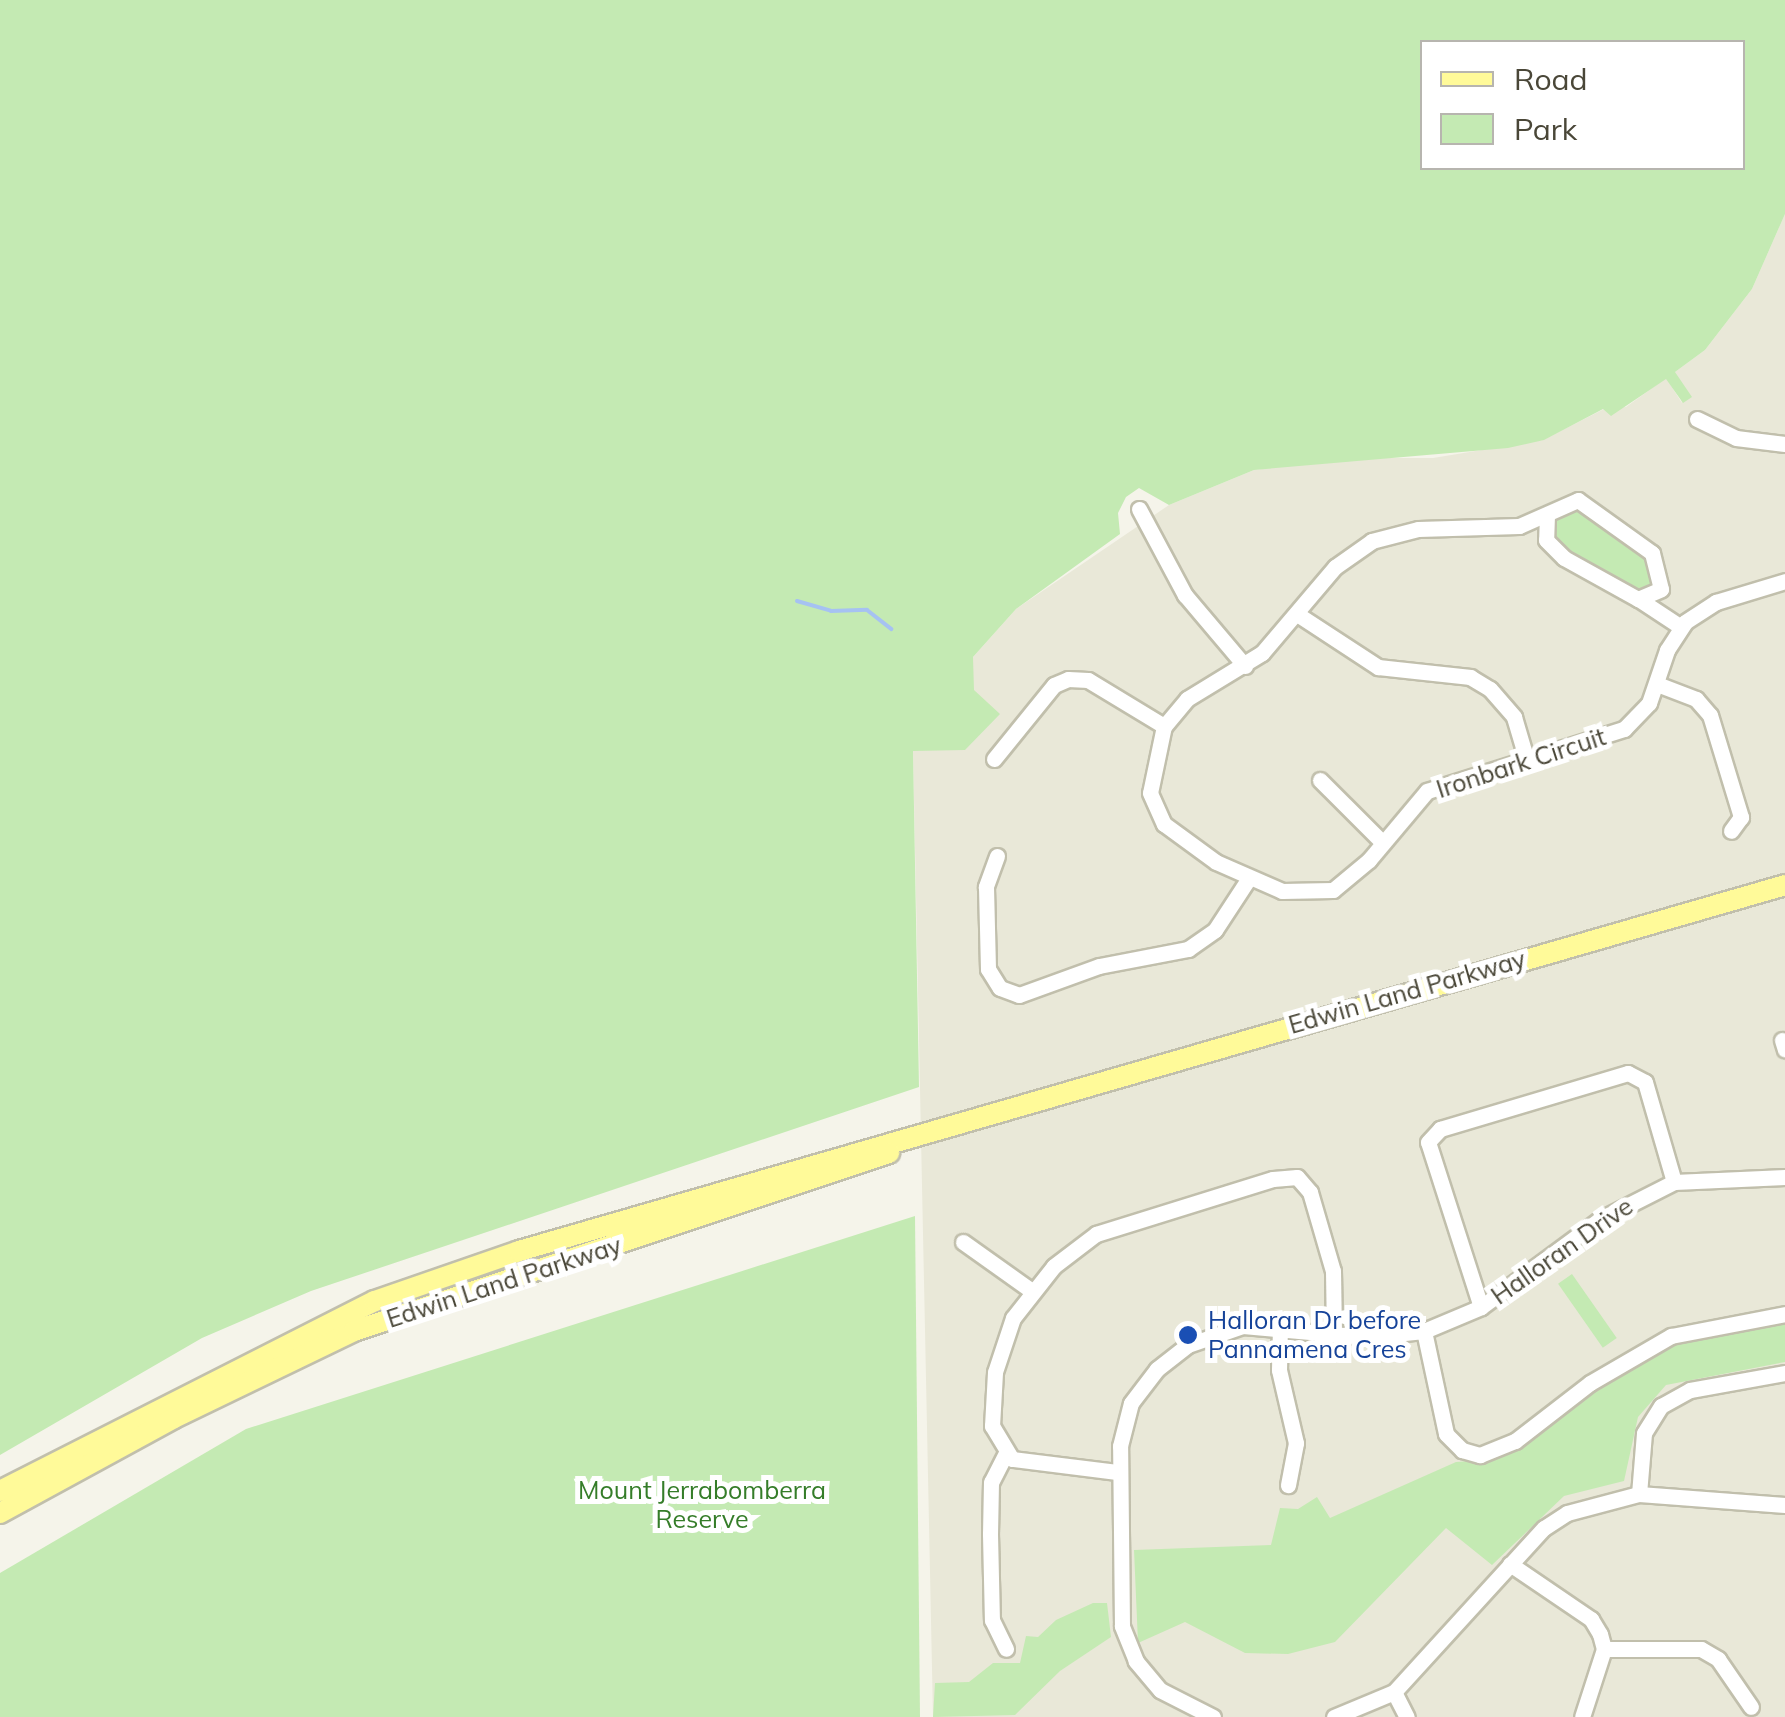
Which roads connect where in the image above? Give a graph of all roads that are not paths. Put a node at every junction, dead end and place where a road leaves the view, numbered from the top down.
1 (1697, 419) dead end
2 (1785, 444) edge
3 (1140, 509) dead end
4 (1547, 514) junction
5 (1508, 526) junction
6 (1549, 545) junction
7 (1785, 581) edge
8 (1662, 585) junction
9 (1640, 600) junction
10 (1297, 614) junction
11 (1681, 627) junction
12 (1245, 666) junction
13 (1657, 684) junction
14 (1164, 726) junction
15 (994, 760) dead end
16 (1527, 760) junction
17 (1320, 780) dead end
18 (1757, 824) dead end
19 (1382, 842) junction
20 (997, 856) dead end
21 (1249, 878) junction
22 (1785, 885) edge
23 (1030, 1104) junction
24 (1785, 1177) edge
25 (1674, 1182) junction
26 (963, 1242) dead end
27 (1032, 1291) junction
28 (1482, 1307) junction
29 (1785, 1314) edge
30 (1280, 1326) junction
31 (1424, 1331) junction
32 (1334, 1332) junction
33 (1785, 1373) edge
34 (1005, 1454) junction
35 (1116, 1472) junction
36 (1288, 1485) dead end
37 (0, 1491) edge
38 (1639, 1494) junction
39 (1785, 1505) edge
40 (0, 1513) edge
41 (1510, 1564) junction
42 (1006, 1649) dead end
43 (1604, 1649) junction
44 (1394, 1692) junction
45 (1751, 1707) dead end
46 (1180, 1712) edge
47 (1213, 1717) edge
48 (1334, 1717) edge
49 (1407, 1717) edge
50 (1582, 1717) edge

1 - 2 street
3 - 12 street
4 - 5 street
4 - 6 street
4 - 8 street
5 - 6 street
5 - 10 street
6 - 9 street
7 - 11 street
8 - 9 street
8 - 11 street
9 - 11 street
10 - 12 street
10 - 16 street
11 - 13 street, Ironbark Circuit
12 - 14 street
13 - 16 street, Ironbark Circuit
13 - 18 street
14 - 15 street
14 - 21 street, Ironbark Circuit
16 - 19 street, Ironbark Circuit
17 - 19 street
19 - 21 street, Ironbark Circuit
20 - 21 street
22 - 23 main road, Edwin Land Parkway
23 - 37 main road, Edwin Land Parkway
23 - 40 main road, Edwin Land Parkway
24 - 25 street, Halloran Drive
25 - 28 street, Halloran Drive
25 - 28 street
26 - 27 street
27 - 32 street
27 - 34 street
28 - 31 street, Halloran Drive
29 - 31 street
30 - 32 street, Halloran Drive
30 - 35 street, Halloran Drive
30 - 36 street
31 - 32 street, Halloran Drive
33 - 38 street
34 - 35 street
34 - 42 street
35 - 46 street, Halloran Drive
38 - 39 street
38 - 41 street
41 - 43 street
41 - 44 street
43 - 45 street
43 - 50 street
44 - 48 street
44 - 49 street
46 - 47 street, Halloran Drive

